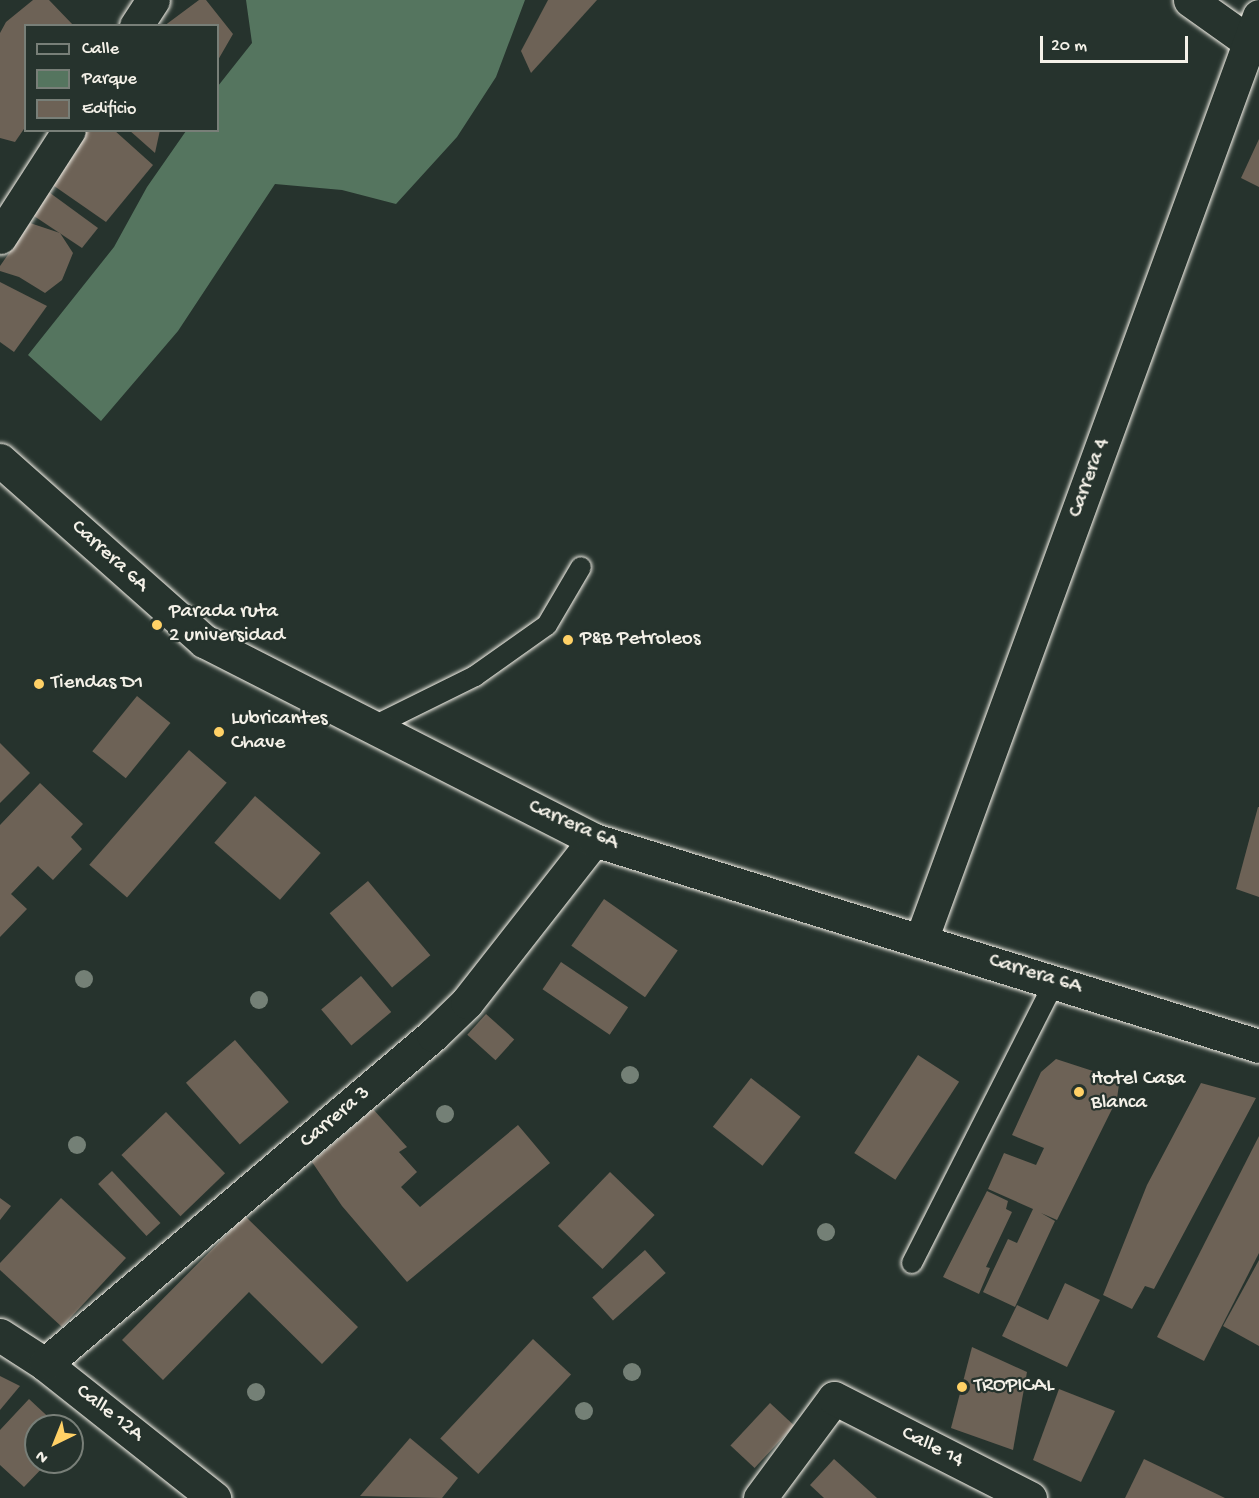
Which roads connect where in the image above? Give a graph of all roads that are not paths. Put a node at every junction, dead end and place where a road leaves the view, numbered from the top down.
1 (153, 0) edge
2 (1191, 0) edge
3 (137, 24) edge
4 (1256, 36) edge
5 (68, 132) edge
6 (0, 237) edge
7 (0, 460) edge
8 (580, 567) dead end
9 (372, 726) junction
10 (594, 840) junction
11 (921, 940) junction
12 (1055, 981) junction
13 (1259, 1046) edge
14 (912, 1263) dead end
15 (0, 1335) edge
16 (45, 1364) junction
17 (214, 1498) edge
18 (760, 1498) edge
19 (1029, 1498) edge

1 - 3 main road
2 - 4 main road
4 - 11 main road, Carrera 4
5 - 6 main road
7 - 9 main road, Carrera 6A
8 - 9 lane
9 - 10 main road, Carrera 6A
10 - 11 main road, Carrera 6A
10 - 16 main road, Carrera 3
11 - 12 main road, Carrera 6A
12 - 13 main road, Carrera 6A
12 - 14 lane
15 - 16 main road, Calle 12A
16 - 17 main road, Calle 12A
18 - 19 main road, Calle 14

